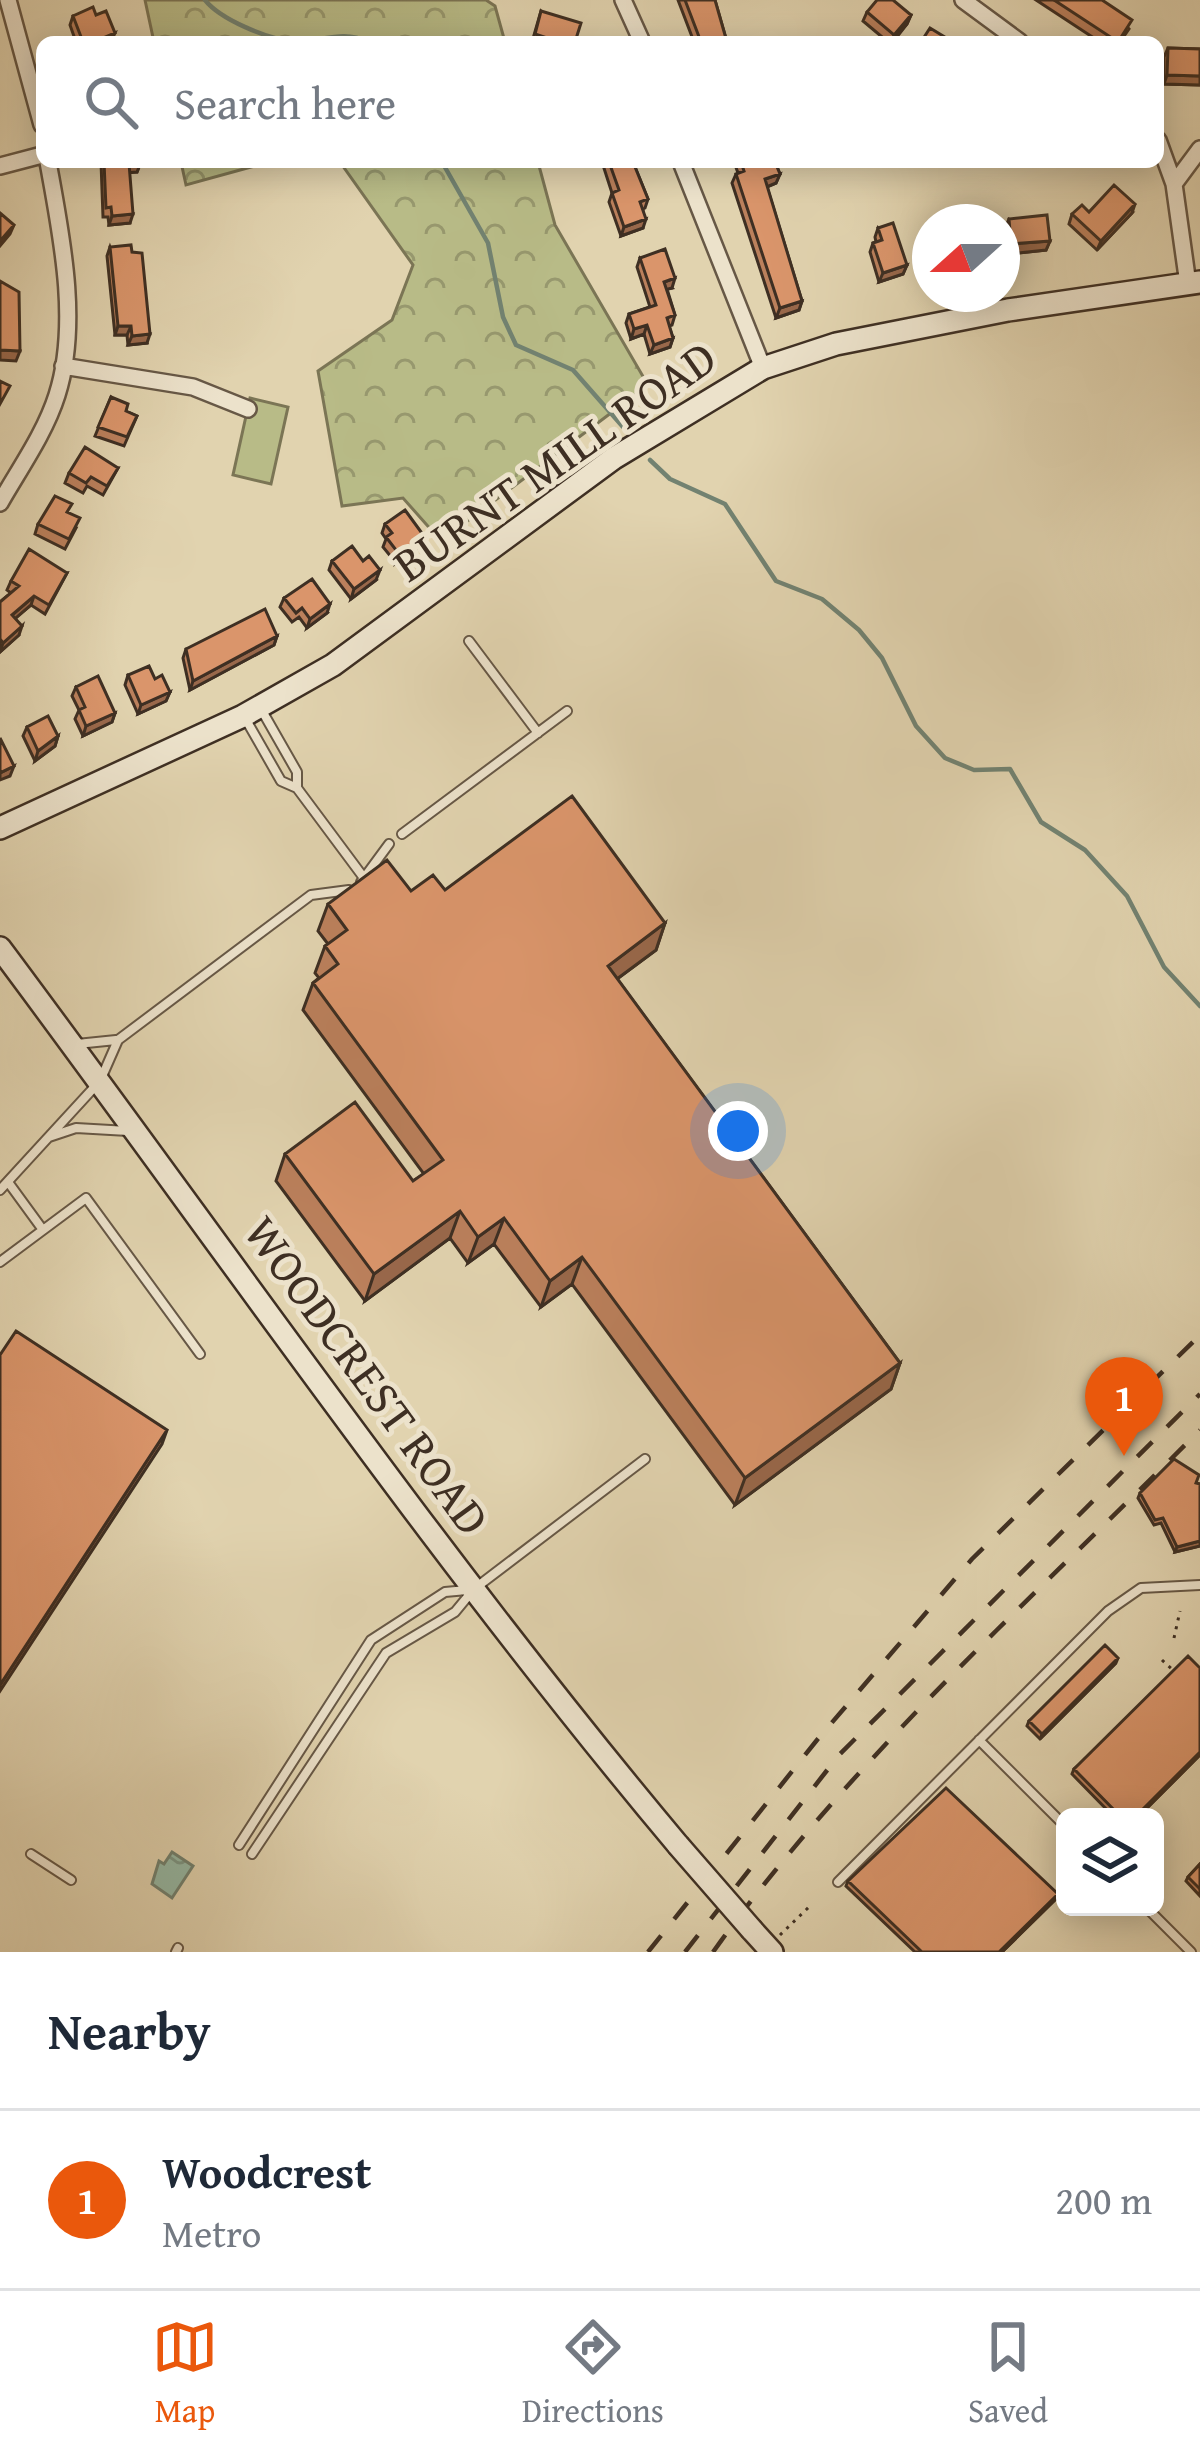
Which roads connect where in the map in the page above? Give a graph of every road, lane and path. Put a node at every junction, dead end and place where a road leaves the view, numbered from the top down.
1 (8, 0) edge
2 (623, 0) edge
3 (963, 0) edge
4 (639, 36) edge
5 (1012, 36) edge
6 (36, 103) edge
7 (1200, 148) edge
8 (1164, 156) edge
9 (36, 157) edge
10 (0, 166) edge
11 (49, 168) edge
12 (683, 168) edge
13 (1174, 184) junction
14 (1194, 283) edge
15 (63, 366) junction
16 (763, 368) junction
17 (248, 409) dead end
18 (0, 503) edge
19 (469, 641) dead end
20 (567, 711) dead end
21 (252, 712) junction
22 (538, 733) junction
23 (297, 788) junction
24 (0, 829) edge
25 (402, 834) dead end
26 (389, 844) dead end
27 (364, 878) junction
28 (0, 948) edge
29 (7, 963) edge
30 (118, 1040) junction
31 (73, 1045) junction
32 (100, 1082) junction
33 (138, 1133) junction
34 (47, 1137) junction
35 (4, 1186) edge
36 (43, 1231) junction
37 (0, 1262) edge
38 (200, 1354) dead end
39 (645, 1459) dead end
40 (1200, 1585) edge
41 (474, 1589) junction
42 (1180, 1611) dead end
43 (1174, 1638) dead end
44 (1162, 1660) dead end
45 (1178, 1676) edge
46 (979, 1740) junction
47 (1056, 1817) edge
48 (239, 1845) dead end
49 (31, 1854) dead end
50 (252, 1854) dead end
51 (71, 1880) dead end
52 (838, 1882) dead end
53 (811, 1905) dead end
54 (1155, 1916) edge
55 (776, 1944) edge
56 (1191, 1952) edge

1 - 6 street
2 - 4 street
3 - 5 street
7 - 13 street
8 - 13 street
9 - 10 street
11 - 15 street
12 - 16 street
13 - 14 street
14 - 16 main road, BURNT MILL ROAD
15 - 17 street
15 - 18 street
16 - 21 main road, BURNT MILL ROAD
19 - 22 lane
20 - 22 lane
21 - 23 lane
21 - 23 lane
21 - 24 main road, BURNT MILL ROAD
22 - 25 lane
23 - 27 lane
26 - 27 lane
27 - 30 lane
28 - 29 main road, WOODCREST ROAD
29 - 31 main road, WOODCREST ROAD
30 - 31 lane
30 - 32 lane
31 - 32 main road, WOODCREST ROAD
32 - 33 main road, WOODCREST ROAD
32 - 34 lane
33 - 34 lane
33 - 41 main road, WOODCREST ROAD
34 - 35 lane
35 - 36 lane
36 - 37 lane
36 - 38 lane
39 - 41 lane
40 - 46 lane
41 - 48 lane
41 - 50 lane
41 - 55 main road, WOODCREST ROAD, bridge
42 - 43 path
44 - 45 path
46 - 47 lane
46 - 52 lane
49 - 51 lane
53 - 55 path
54 - 56 lane

